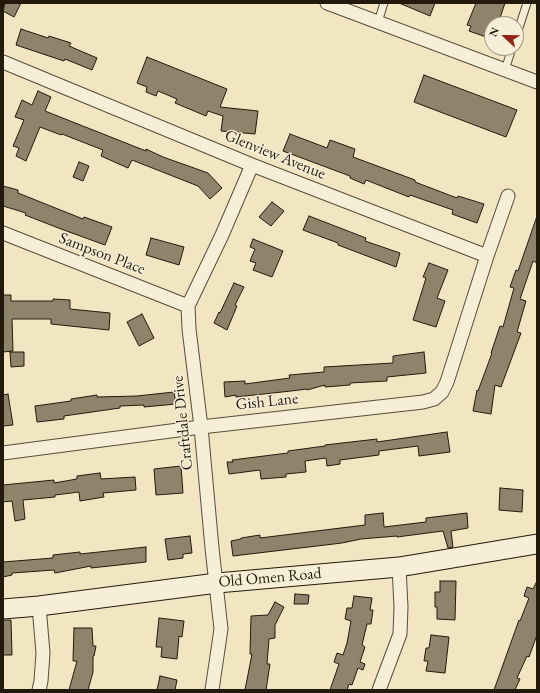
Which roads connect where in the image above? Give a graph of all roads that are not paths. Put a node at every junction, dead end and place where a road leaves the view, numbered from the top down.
1 (327, 3) edge
2 (384, 3) edge
3 (528, 3) edge
4 (523, 16) edge
5 (378, 22) junction
6 (509, 56) edge
7 (3, 62) edge
8 (505, 70) junction
9 (537, 82) edge
10 (252, 165) junction
11 (508, 196) dead end
12 (3, 233) edge
13 (487, 256) junction
14 (188, 306) junction
15 (201, 427) junction
16 (3, 453) edge
17 (537, 544) edge
18 (399, 567) junction
19 (217, 583) junction
20 (39, 606) junction
21 (3, 609) edge
22 (39, 690) edge
23 (212, 690) edge
24 (379, 690) edge

1 - 5 street
2 - 5 lane
3 - 4 lane
5 - 8 street
6 - 8 lane
7 - 10 street, Glenview Avenue
8 - 9 street
10 - 13 street, Glenview Avenue
10 - 14 street, Craftdale Drive
11 - 13 street
12 - 14 street, Sampson Place
13 - 15 street, Gish Lane
14 - 15 street, Craftdale Drive
15 - 16 street, Gish Lane
15 - 19 street, Craftdale Drive
17 - 18 street, Old Omen Road
18 - 19 street, Old Omen Road
18 - 24 street
19 - 20 street, Old Omen Road
19 - 23 street, Craftdale Drive
20 - 21 street, Old Omen Road
20 - 22 street

